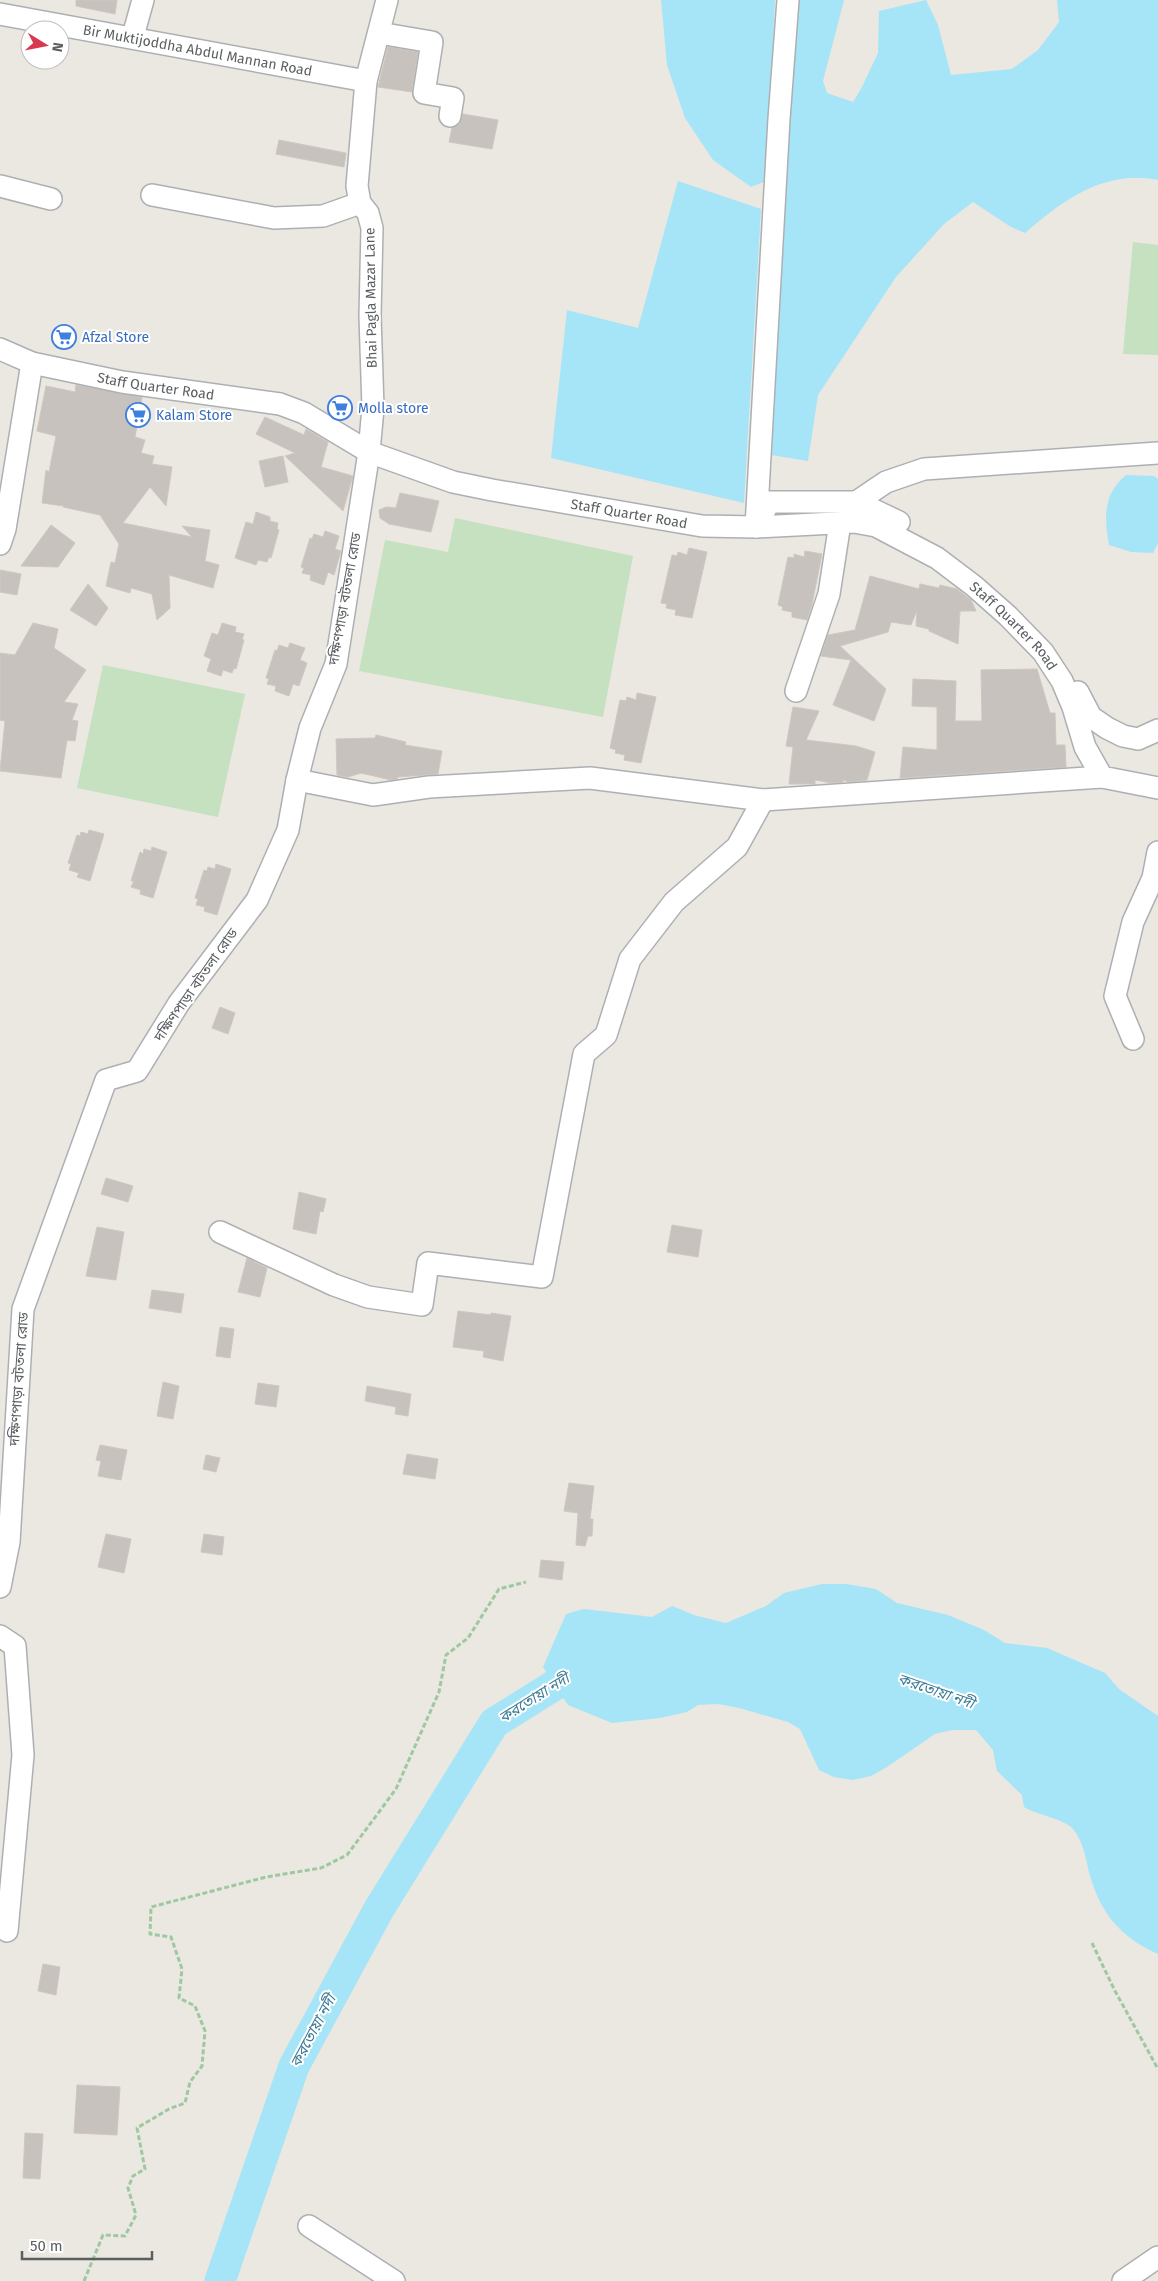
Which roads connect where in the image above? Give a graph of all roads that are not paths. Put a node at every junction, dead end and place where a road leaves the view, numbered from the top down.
1 (143, 0) edge
2 (387, 0) edge
3 (788, 0) edge
4 (0, 14) edge
5 (379, 33) junction
6 (133, 36) junction
7 (366, 81) junction
8 (450, 116) dead end
9 (0, 186) edge
10 (152, 195) dead end
11 (51, 199) dead end
12 (360, 204) junction
13 (0, 349) edge
14 (32, 363) junction
15 (370, 452) junction
16 (1158, 453) edge
17 (849, 511) junction
18 (756, 527) junction
19 (0, 544) edge
20 (796, 691) dead end
21 (1158, 730) edge
22 (1102, 777) junction
23 (297, 780) junction
24 (1158, 788) edge
25 (763, 800) junction
26 (1158, 852) edge
27 (1134, 1039) dead end
28 (220, 1232) dead end
29 (0, 1587) edge
30 (0, 1636) edge
31 (7, 1931) dead end
32 (309, 2226) dead end
33 (1158, 2257) edge
34 (394, 2281) edge
35 (1123, 2281) edge

1 - 6 street
2 - 5 street, Bhai Pagla Mazar Lane
3 - 18 street
4 - 6 street, Bir Muktijoddha Abdul Mannan Road
5 - 7 street, Bhai Pagla Mazar Lane
5 - 8 street
6 - 7 street, Bir Muktijoddha Abdul Mannan Road
7 - 12 street, Bhai Pagla Mazar Lane
9 - 11 street
10 - 12 street
12 - 15 street, Bhai Pagla Mazar Lane
13 - 14 street, Staff Quarter Road
14 - 15 street, Staff Quarter Road
14 - 19 street
15 - 18 street, Staff Quarter Road
15 - 23 street, দক্ষিণপাড়া বটতলা রোড
16 - 17 street
17 - 18 street, Staff Quarter Road
17 - 20 street
17 - 21 street
17 - 22 street, Staff Quarter Road
22 - 24 street
22 - 25 street
23 - 25 street
23 - 29 street, দক্ষিণপাড়া বটতলা রোড
25 - 28 street
26 - 27 street
30 - 31 street
32 - 34 street
33 - 35 street

